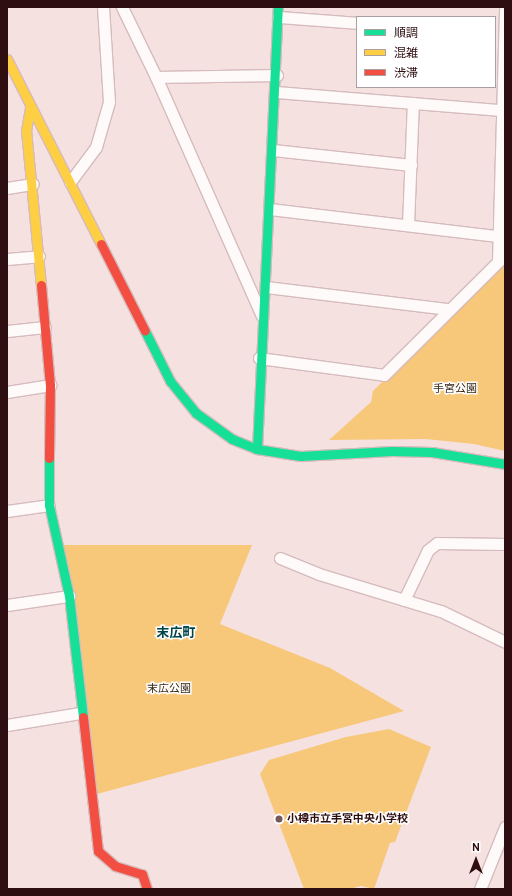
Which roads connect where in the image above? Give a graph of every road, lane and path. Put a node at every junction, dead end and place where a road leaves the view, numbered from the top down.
1 (103, 7) edge
2 (122, 7) edge
3 (505, 8) edge
4 (278, 12) edge
5 (356, 23) edge
6 (499, 35) edge
7 (7, 59) edge
8 (277, 75) junction
9 (156, 77) junction
10 (276, 92) junction
11 (413, 103) junction
12 (30, 108) junction
13 (501, 110) junction
14 (273, 150) junction
15 (411, 165) junction
16 (70, 182) junction
17 (33, 184) junction
18 (7, 188) edge
19 (270, 209) junction
20 (408, 225) junction
21 (497, 236) junction
22 (39, 256) junction
23 (501, 258) edge
24 (7, 259) edge
25 (266, 287) junction
26 (449, 309) junction
27 (265, 322) junction
28 (45, 327) junction
29 (7, 331) edge
30 (259, 358) junction
31 (50, 385) junction
32 (7, 392) edge
33 (257, 449) junction
34 (505, 464) edge
35 (49, 505) junction
36 (7, 511) edge
37 (505, 544) edge
38 (280, 558) dead end
39 (68, 596) junction
40 (404, 600) junction
41 (7, 605) edge
42 (505, 642) edge
43 (80, 713) junction
44 (7, 725) edge
45 (505, 826) edge
46 (147, 889) edge
47 (480, 889) edge

1 - 16 street
2 - 9 street
3 - 6 street
4 - 5 street
4 - 8 street
6 - 13 street
7 - 12 street
8 - 9 street
8 - 10 street
9 - 27 street
10 - 11 street
10 - 14 street
11 - 13 street
11 - 15 street
12 - 16 street
12 - 17 street
13 - 21 street
14 - 15 street
14 - 19 street
15 - 20 street
16 - 33 street
17 - 18 street
17 - 22 street
19 - 20 street
19 - 25 street
20 - 21 street
21 - 23 street
22 - 24 street
22 - 28 street
23 - 26 street
25 - 26 street
25 - 27 street
26 - 30 street
27 - 30 street
28 - 29 street
28 - 31 street
30 - 33 street
31 - 32 street
31 - 35 street
33 - 34 street
35 - 36 street
35 - 39 street
37 - 40 street
38 - 40 street
39 - 41 street
39 - 43 street
40 - 42 street
43 - 44 street
43 - 46 street
45 - 47 street

